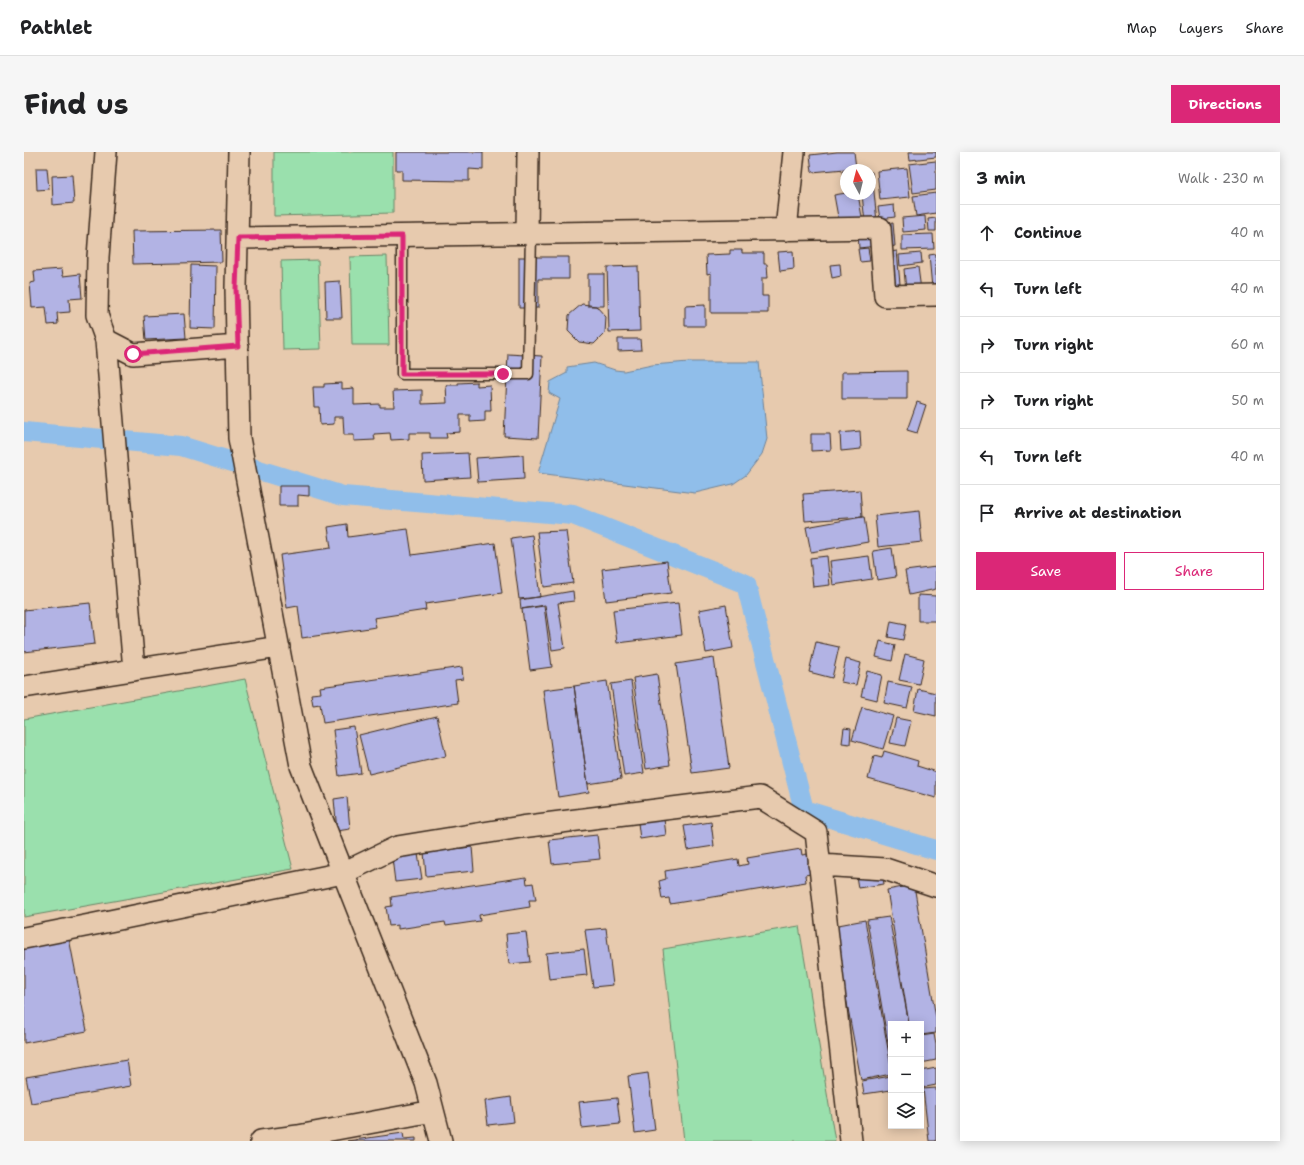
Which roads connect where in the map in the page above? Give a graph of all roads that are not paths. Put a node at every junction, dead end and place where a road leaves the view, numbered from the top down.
1 (106, 152) edge
2 (239, 152) edge
3 (528, 152) edge
4 (794, 152) edge
5 (786, 230) junction
6 (529, 234) junction
7 (402, 236) junction
8 (238, 238) junction
9 (936, 295) edge
10 (106, 340) junction
11 (238, 346) junction
12 (279, 647) junction
13 (134, 670) junction
14 (24, 687) edge
15 (819, 865) junction
16 (343, 873) junction
17 (936, 886) edge
18 (24, 938) edge
19 (433, 1111) junction
20 (261, 1141) edge
21 (441, 1141) edge
22 (851, 1141) edge

1 - 10 street
2 - 8 street
3 - 6 street
4 - 5 street
5 - 6 street
5 - 9 street
6 - 7 street
6 - 7 lane
7 - 8 street
8 - 11 street
10 - 11 street
10 - 13 street
11 - 12 street
12 - 13 street
12 - 16 street
13 - 14 street
15 - 16 street
15 - 17 street
15 - 22 street
16 - 18 street
16 - 19 street
19 - 20 street
19 - 21 street

